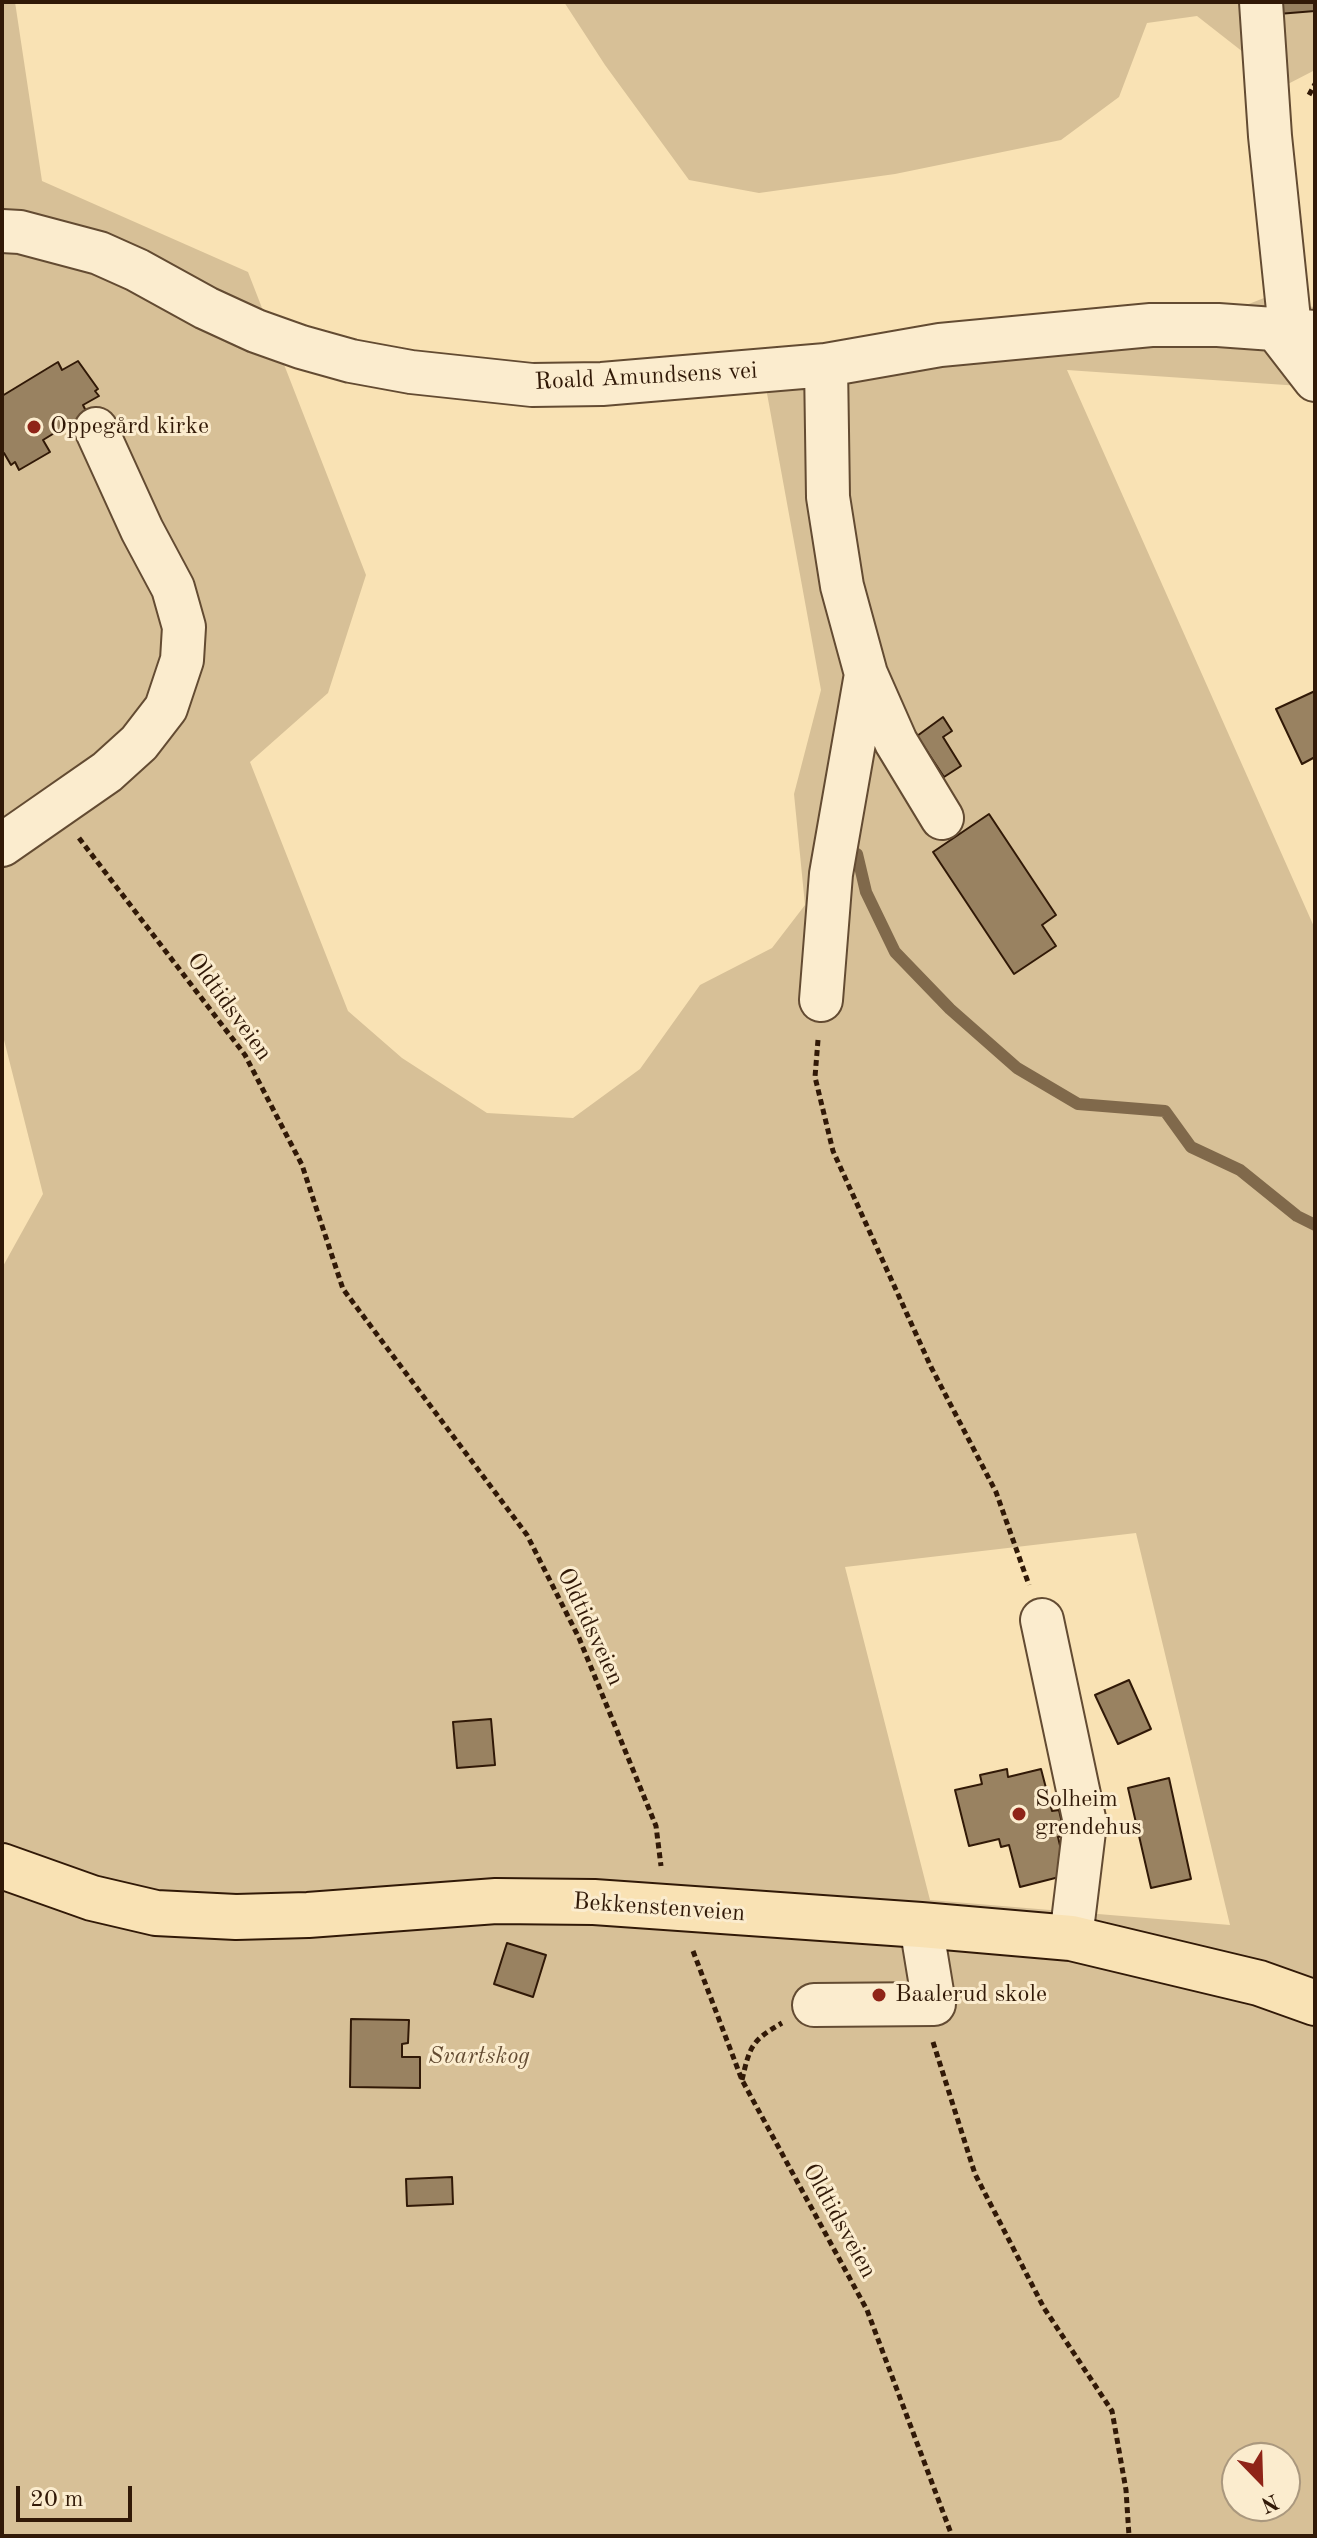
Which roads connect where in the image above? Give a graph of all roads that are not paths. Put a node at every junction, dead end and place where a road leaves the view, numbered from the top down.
1 (1261, 2) edge
2 (2, 231) edge
3 (1293, 329) edge
4 (826, 365) junction
5 (1315, 380) edge
6 (96, 429) dead end
7 (866, 674) junction
8 (942, 818) dead end
9 (2, 845) edge
10 (821, 1000) road end
11 (1042, 1620) road end
12 (2, 1866) edge
13 (921, 1925) junction
14 (1071, 1938) junction
15 (1315, 2003) edge
16 (814, 2005) road end

1 - 3 street
2 - 4 street, Roald Amundsens vei
3 - 4 street, Roald Amundsens vei
3 - 5 street
4 - 7 street
6 - 9 street
7 - 8 street
7 - 10 street
11 - 14 street
12 - 13 main road, Bekkenstenveien
13 - 14 main road, Bekkenstenveien
13 - 16 street
14 - 15 main road, Bekkenstenveien

